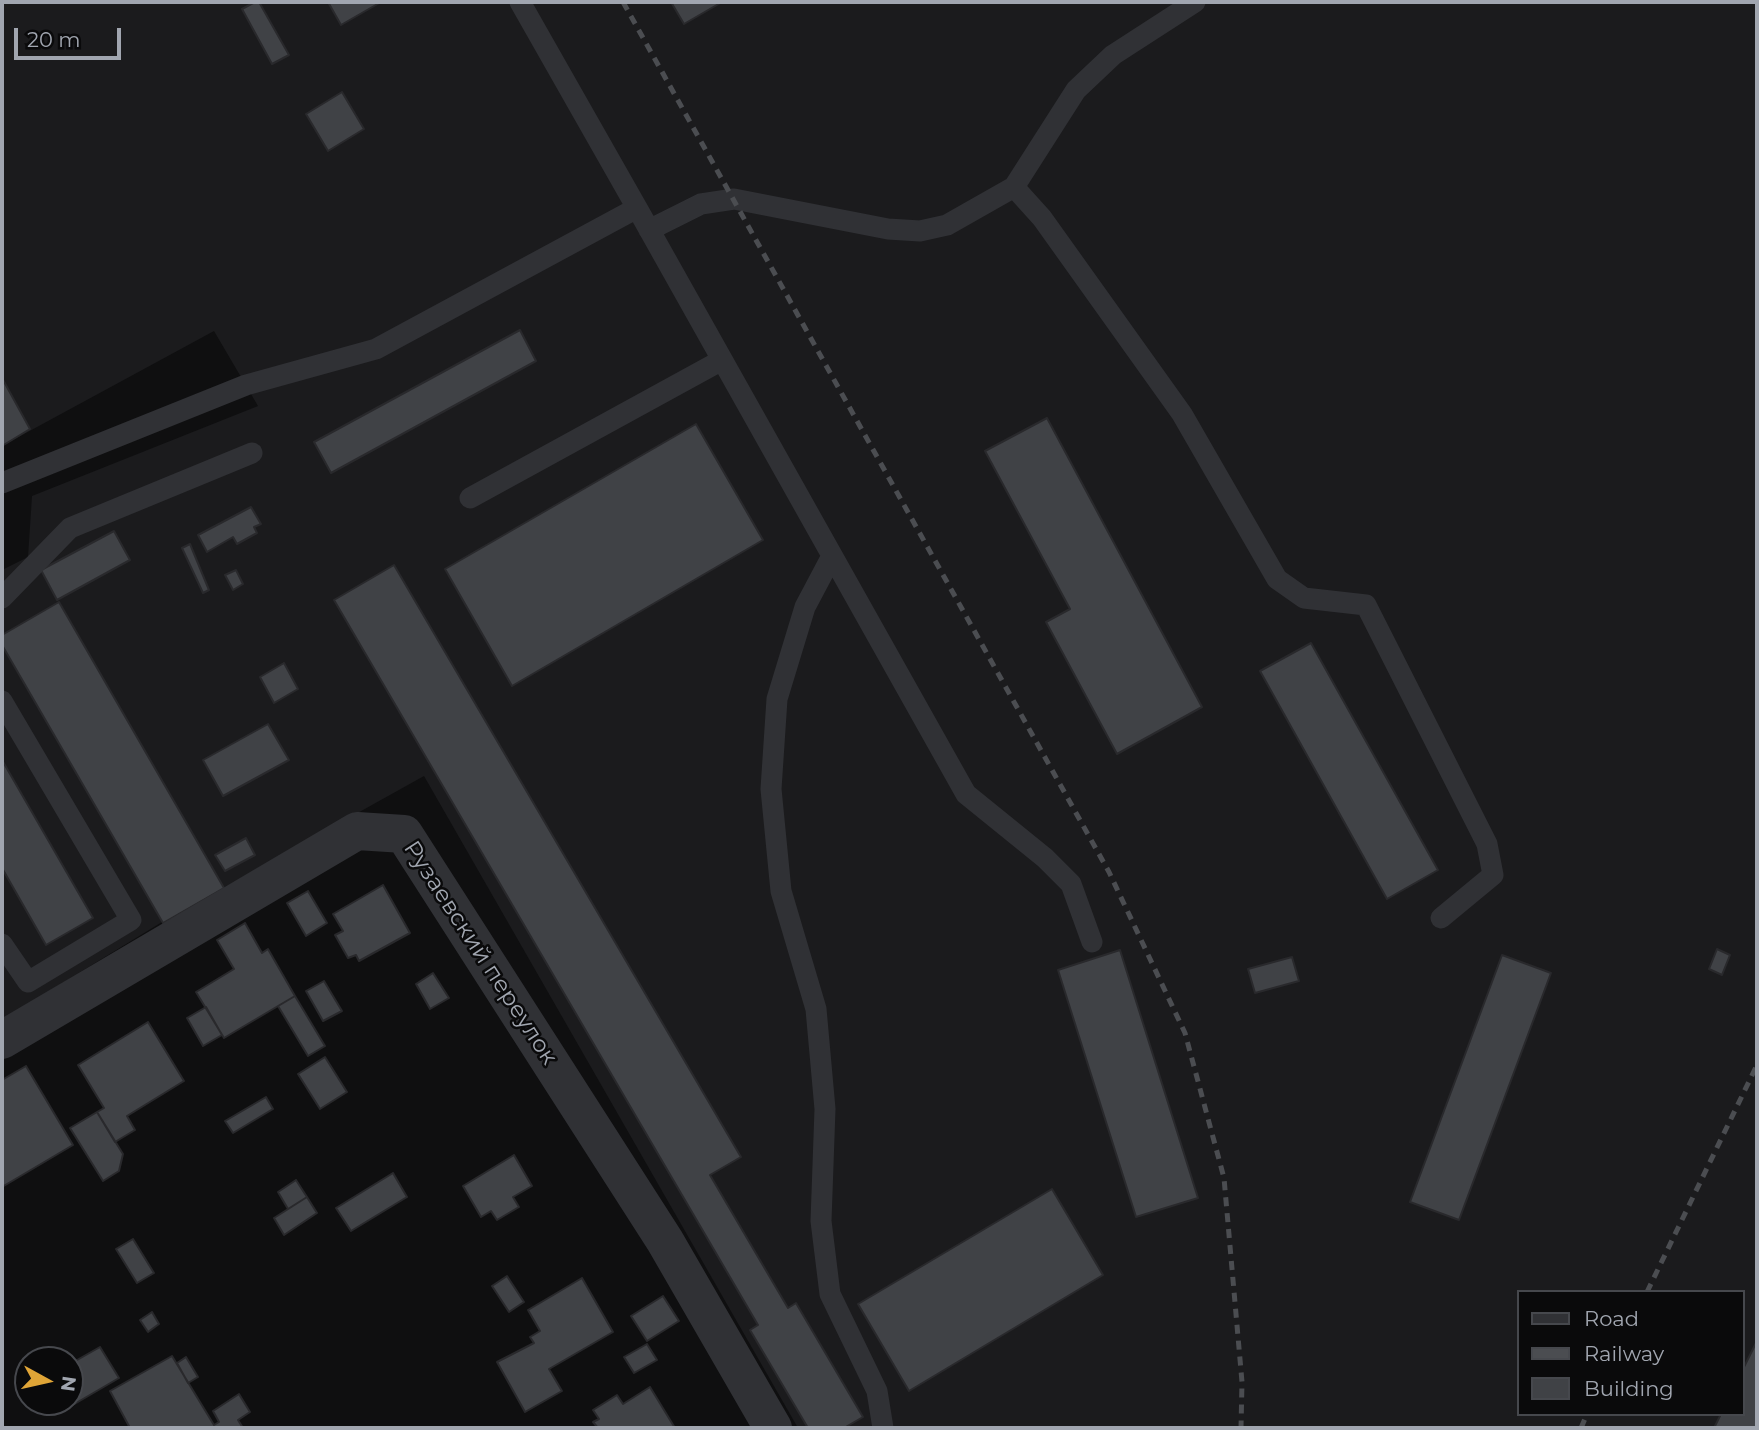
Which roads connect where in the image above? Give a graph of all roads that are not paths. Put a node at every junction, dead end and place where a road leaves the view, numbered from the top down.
1 (520, 2) edge
2 (1195, 2) edge
3 (1014, 187) junction
4 (637, 208) junction
5 (649, 230) junction
6 (722, 360) junction
7 (252, 453) dead end
8 (2, 483) edge
9 (470, 498) dead end
10 (832, 556) junction
11 (2, 598) edge
12 (2, 701) edge
13 (1441, 918) dead end
14 (1092, 942) dead end
15 (2, 944) edge
16 (2, 1040) edge
17 (773, 1428) edge
18 (883, 1428) edge

1 - 4 lane
2 - 3 lane
3 - 5 lane
3 - 13 lane
4 - 5 lane
4 - 8 lane
5 - 6 lane
6 - 9 lane
6 - 10 lane
7 - 11 lane
10 - 14 lane
10 - 18 lane
12 - 15 lane
16 - 17 street, Рузаевский переулок

